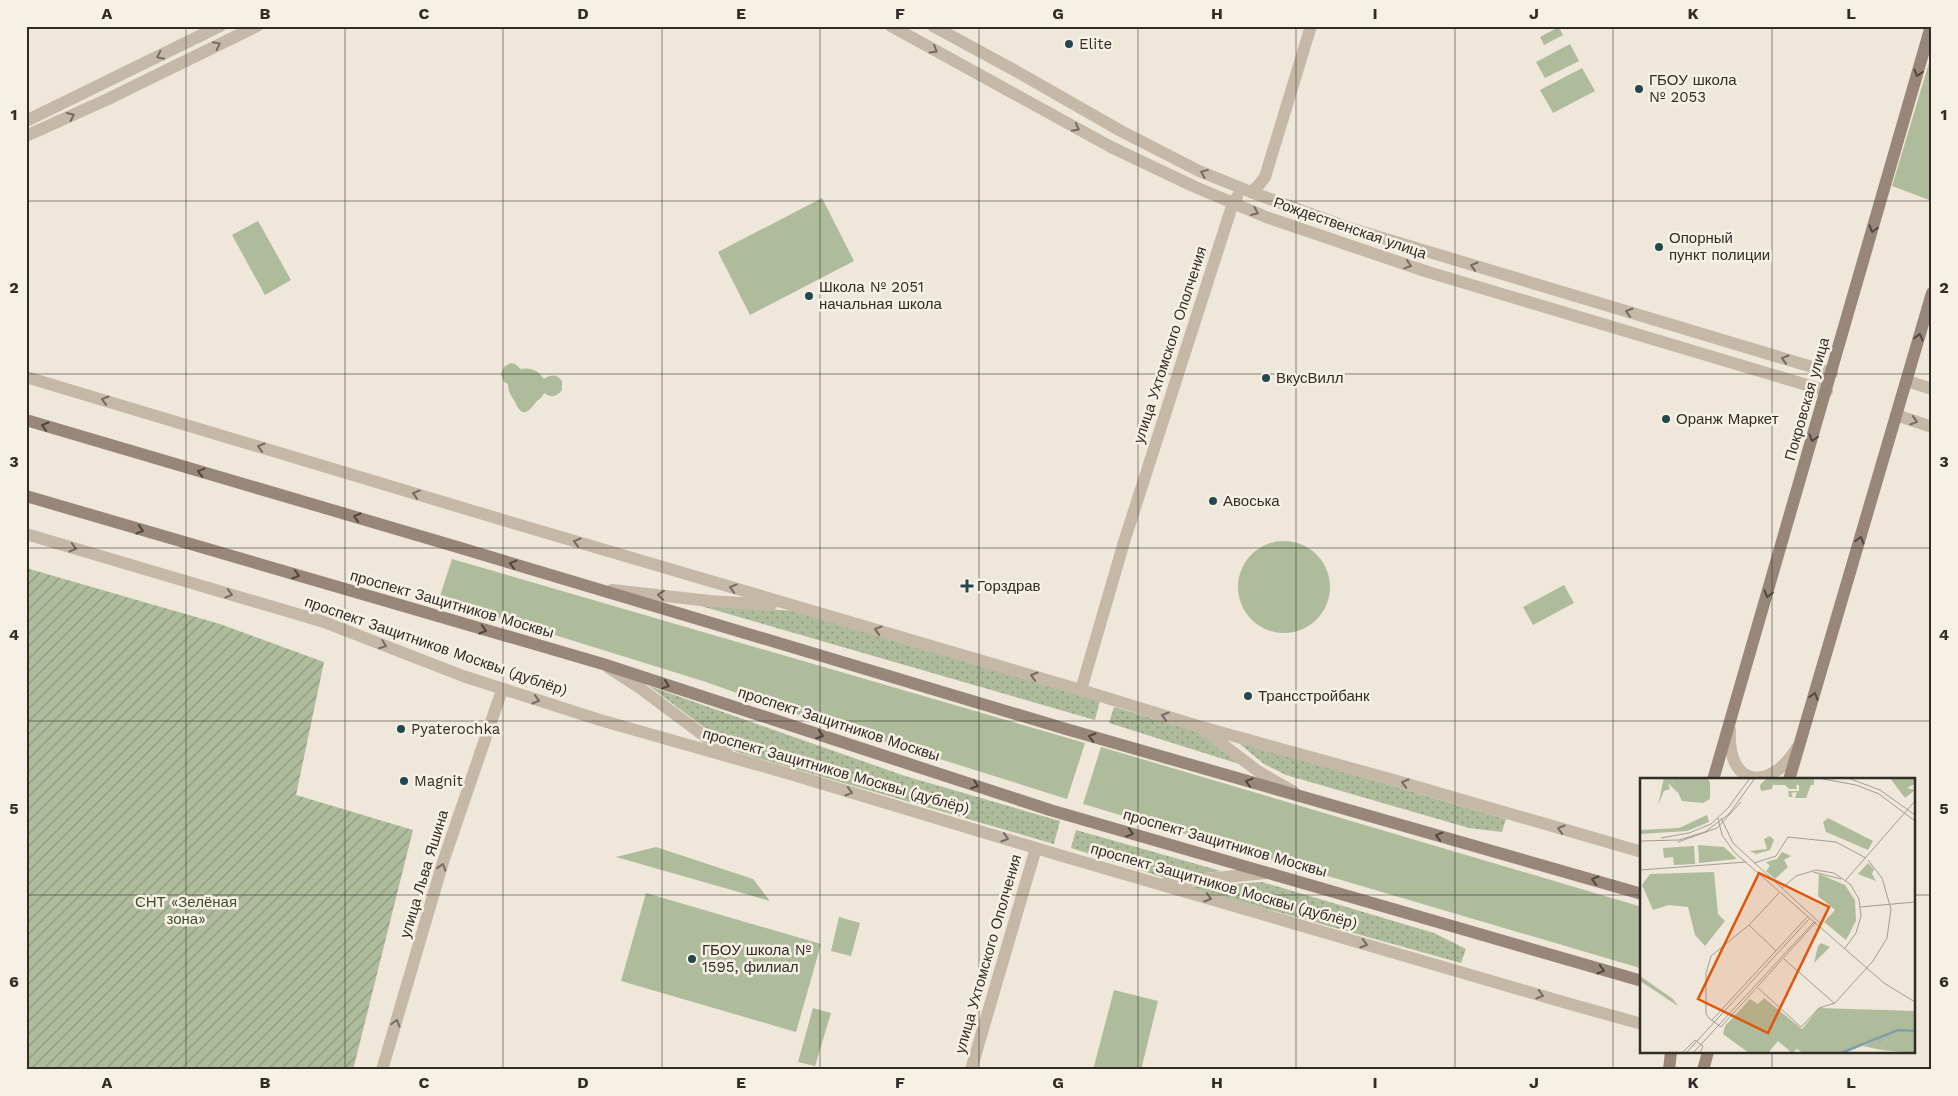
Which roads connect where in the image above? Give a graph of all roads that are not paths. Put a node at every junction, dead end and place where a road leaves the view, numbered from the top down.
1 (220, 26) edge
2 (257, 26) edge
3 (891, 26) edge
4 (933, 26) edge
5 (1311, 26) edge
6 (1932, 26) edge
7 (26, 121) edge
8 (26, 136) edge
9 (1251, 192) junction
10 (1233, 203) junction
11 (1932, 293) edge
12 (1832, 373) junction
13 (26, 377) edge
14 (1907, 381) junction
15 (1932, 389) edge
16 (1827, 391) junction
17 (1896, 416) junction
18 (26, 420) edge
19 (1932, 427) edge
20 (26, 496) edge
21 (26, 534) edge
22 (593, 588) junction
23 (796, 606) junction
24 (603, 664) junction
25 (502, 690) junction
26 (1081, 690) junction
27 (1730, 722) junction
28 (1198, 726) junction
29 (1800, 742) junction
30 (735, 758) junction
31 (1714, 778) edge
32 (1790, 778) edge
33 (1305, 798) junction
34 (1036, 848) junction
35 (1640, 851) edge
36 (1271, 873) junction
37 (1161, 884) junction
38 (1640, 893) edge
39 (1640, 981) edge
40 (1640, 1023) edge
41 (1671, 1054) edge
42 (1707, 1054) edge
43 (382, 1070) edge
44 (971, 1070) edge
45 (1669, 1070) edge
46 (1703, 1070) edge

1 -> 7 street
8 -> 2 street
3 -> 10 street, Рождественская улица
9 -> 4 street, Рождественская улица
5 - 9 street
6 -> 12 main road, Покровская улица
9 - 10 street
12 -> 9 street, Рождественская улица
10 -> 16 street, Рождественская улица
10 - 26 street, улица Ухтомского Ополчения
14 -> 11 main road
12 - 16 main road, Покровская улица
23 -> 13 street
14 - 15 street
14 - 17 main road
16 -> 27 main road, Покровская улица
17 -> 19 street
29 -> 17 main road
22 -> 18 main road
20 -> 24 main road, проспект Защитников Москвы
21 -> 25 street, проспект Защитников Москвы (дублёр)
23 -> 22 street
33 -> 22 main road
26 -> 23 street
24 - 30 street
24 -> 36 main road, проспект Защитников Москвы
25 -> 30 street, проспект Защитников Москвы (дублёр)
43 -> 25 street, улица Льва Яшина
28 -> 26 street
27 - 29 street
27 - 31 main road, Покровская улица
28 - 33 street
35 -> 28 street
29 - 32 main road
30 -> 34 street, проспект Защитников Москвы (дублёр)
38 -> 33 main road
34 - 37 street, проспект Защитников Москвы (дублёр)
34 - 44 street, улица Ухтомского Ополчения
36 - 37 street
36 -> 39 main road, проспект Защитников Москвы
37 -> 40 street, проспект Защитников Москвы (дублёр)
41 - 45 main road
42 - 46 main road

